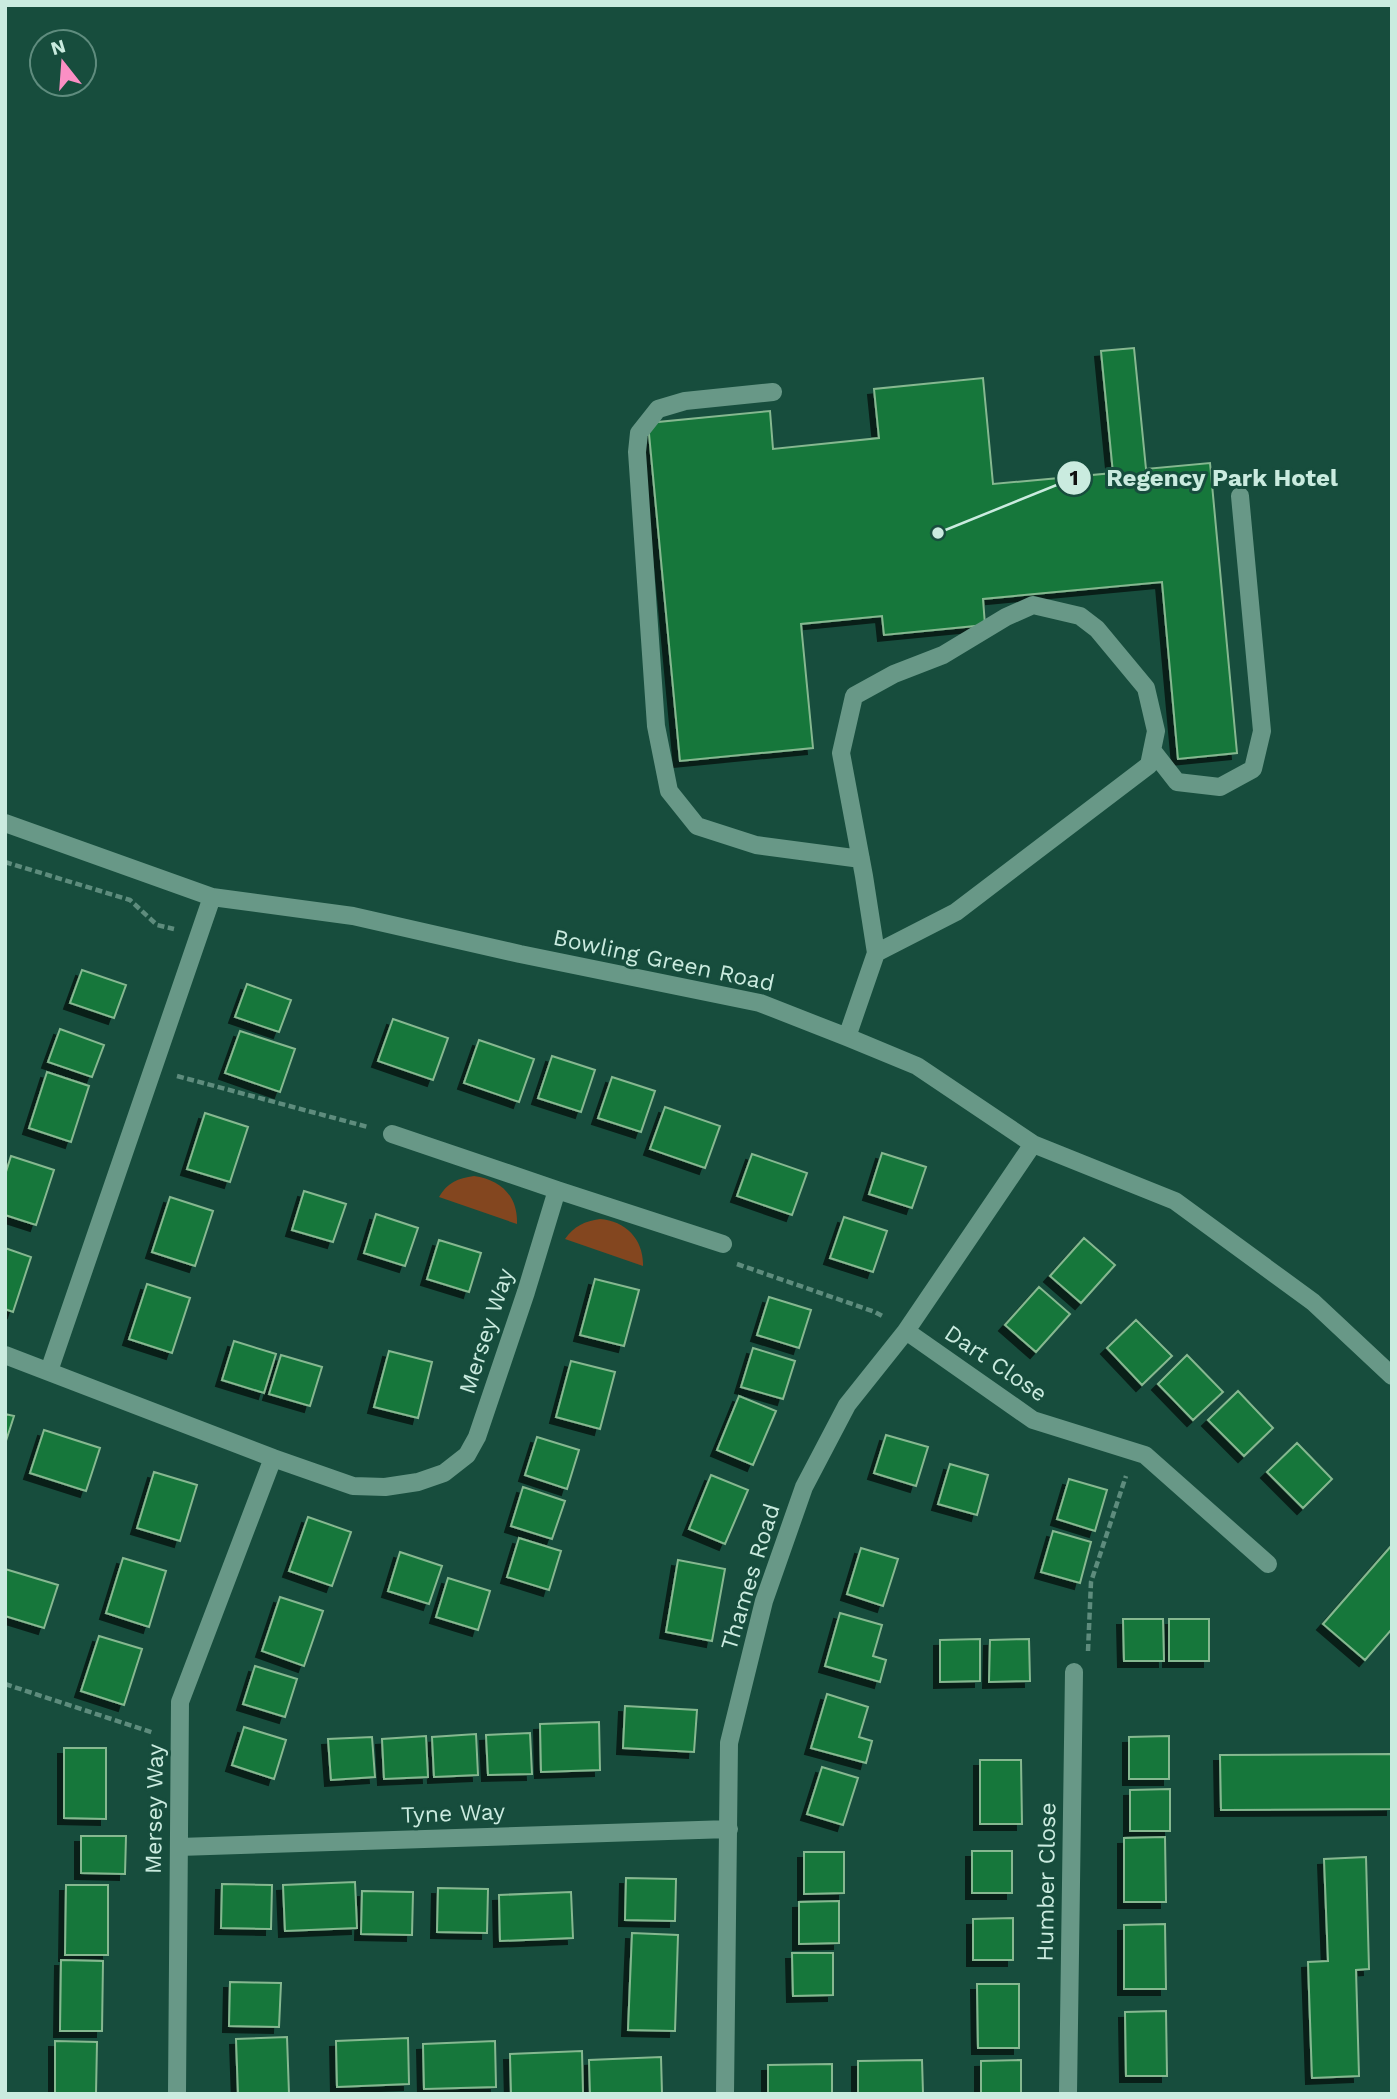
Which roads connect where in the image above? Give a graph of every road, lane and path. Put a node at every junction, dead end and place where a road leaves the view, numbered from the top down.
1 (773, 392) dead end
2 (1240, 496) dead end
3 (1152, 750) junction
4 (5, 823) edge
5 (861, 859) junction
6 (5, 862) edge
7 (212, 897) junction
8 (198, 936) junction
9 (876, 953) junction
10 (847, 1037) junction
11 (153, 1069) junction
12 (392, 1134) joint
13 (1033, 1144) junction
14 (557, 1190) junction
15 (723, 1244) joint
16 (906, 1331) junction
17 (5, 1355) edge
18 (49, 1371) junction
19 (1392, 1376) edge
20 (1133, 1452) junction
21 (272, 1458) junction
22 (1268, 1564) dead end
23 (1074, 1672) joint
24 (5, 1684) edge
25 (180, 1741) junction
26 (729, 1829) junction
27 (178, 1847) junction
28 (177, 2094) edge
29 (725, 2094) edge
30 (1068, 2094) edge

1 - 5 street
2 - 3 street
3 - 5 street
3 - 9 street
4 - 7 street, Bowling Green Road
5 - 9 street
6 - 8 path
7 - 8 street
7 - 10 street, Bowling Green Road
8 - 11 street
9 - 10 street
10 - 13 street, Bowling Green Road
11 - 12 path
11 - 18 street
12 - 14 street
13 - 16 street, Thames Road
13 - 19 street, Bowling Green Road
14 - 15 street
14 - 21 street, Mersey Way
15 - 16 path
16 - 20 street, Dart Close
16 - 26 street, Thames Road
17 - 18 street, Mersey Way
18 - 21 street, Mersey Way
20 - 22 street, Dart Close
20 - 23 path
21 - 25 street, Mersey Way
23 - 30 street, Humber Close
24 - 25 path
25 - 27 street, Mersey Way
26 - 27 street, Tyne Way
26 - 29 street, Thames Road
27 - 28 street, Mersey Way

